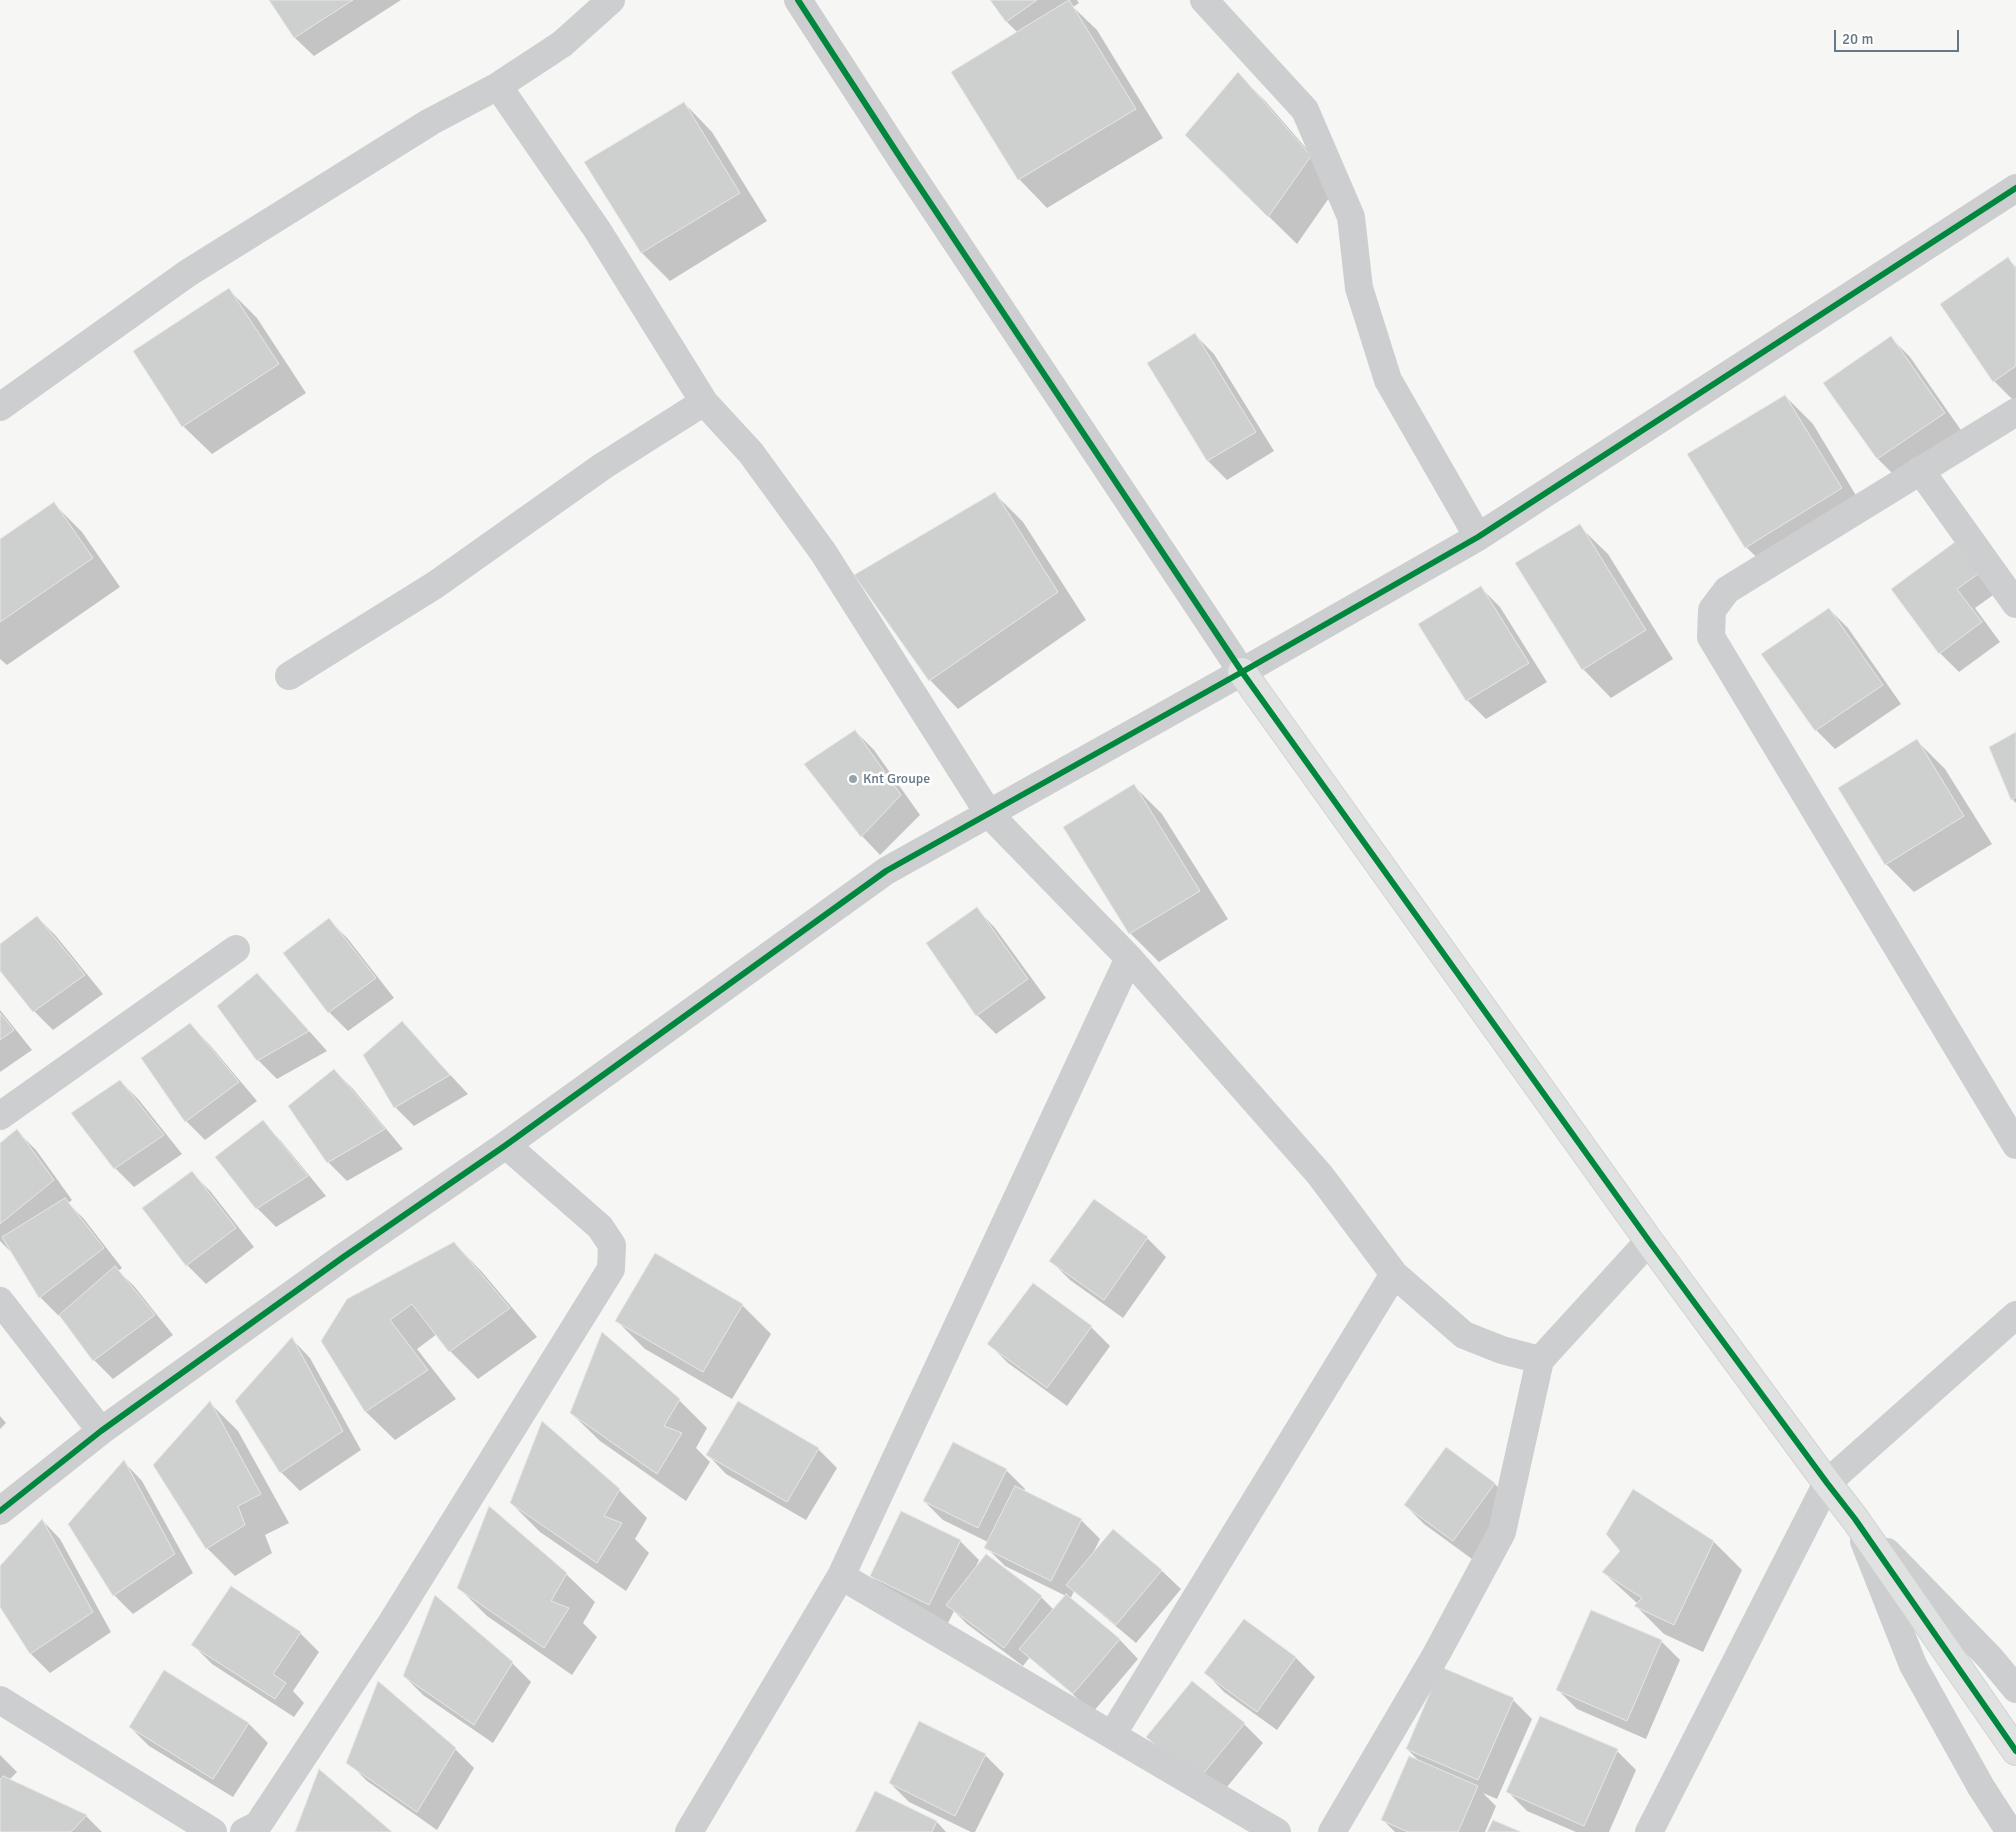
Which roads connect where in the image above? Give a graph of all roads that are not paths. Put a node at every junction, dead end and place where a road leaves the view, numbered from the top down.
1 (610, 0) edge
2 (798, 0) edge
3 (1204, 0) edge
4 (498, 86) junction
5 (2016, 188) edge
6 (704, 402) junction
7 (0, 406) edge
8 (2016, 412) edge
9 (1920, 470) junction
10 (1478, 537) junction
11 (2016, 604) edge
12 (1242, 672) junction
13 (289, 676) dead end
14 (989, 814) junction
15 (236, 949) dead end
16 (1129, 958) junction
17 (0, 1116) edge
18 (506, 1145) junction
19 (2016, 1145) edge
20 (1649, 1241) junction
21 (1394, 1274) junction
22 (0, 1301) edge
23 (2016, 1315) edge
24 (1540, 1360) junction
25 (101, 1431) junction
26 (1827, 1484) junction
27 (0, 1511) edge
28 (1855, 1519) junction
29 (841, 1576) junction
30 (2016, 1689) edge
31 (0, 1700) edge
32 (1112, 1735) junction
33 (2016, 1751) edge
34 (213, 1832) edge
35 (244, 1832) edge
36 (689, 1832) edge
37 (1277, 1832) edge
38 (1332, 1832) edge
39 (1649, 1832) edge
40 (2010, 1832) edge

1 - 4 street
2 - 12 street
3 - 10 street
4 - 6 street
4 - 7 street
5 - 10 street
6 - 13 street
6 - 14 street
8 - 9 street
9 - 11 street
9 - 19 street
10 - 12 street
12 - 14 street
12 - 20 street
14 - 16 street
14 - 18 street
15 - 17 street
16 - 21 street
16 - 29 street
18 - 25 street
18 - 35 street
20 - 24 street
20 - 26 street
21 - 24 street
21 - 32 street
22 - 25 street
23 - 26 street
24 - 38 street
25 - 27 street
26 - 28 street
26 - 39 street
28 - 30 street
28 - 33 street
28 - 40 street
29 - 32 street
29 - 36 street
31 - 34 street
32 - 37 street

